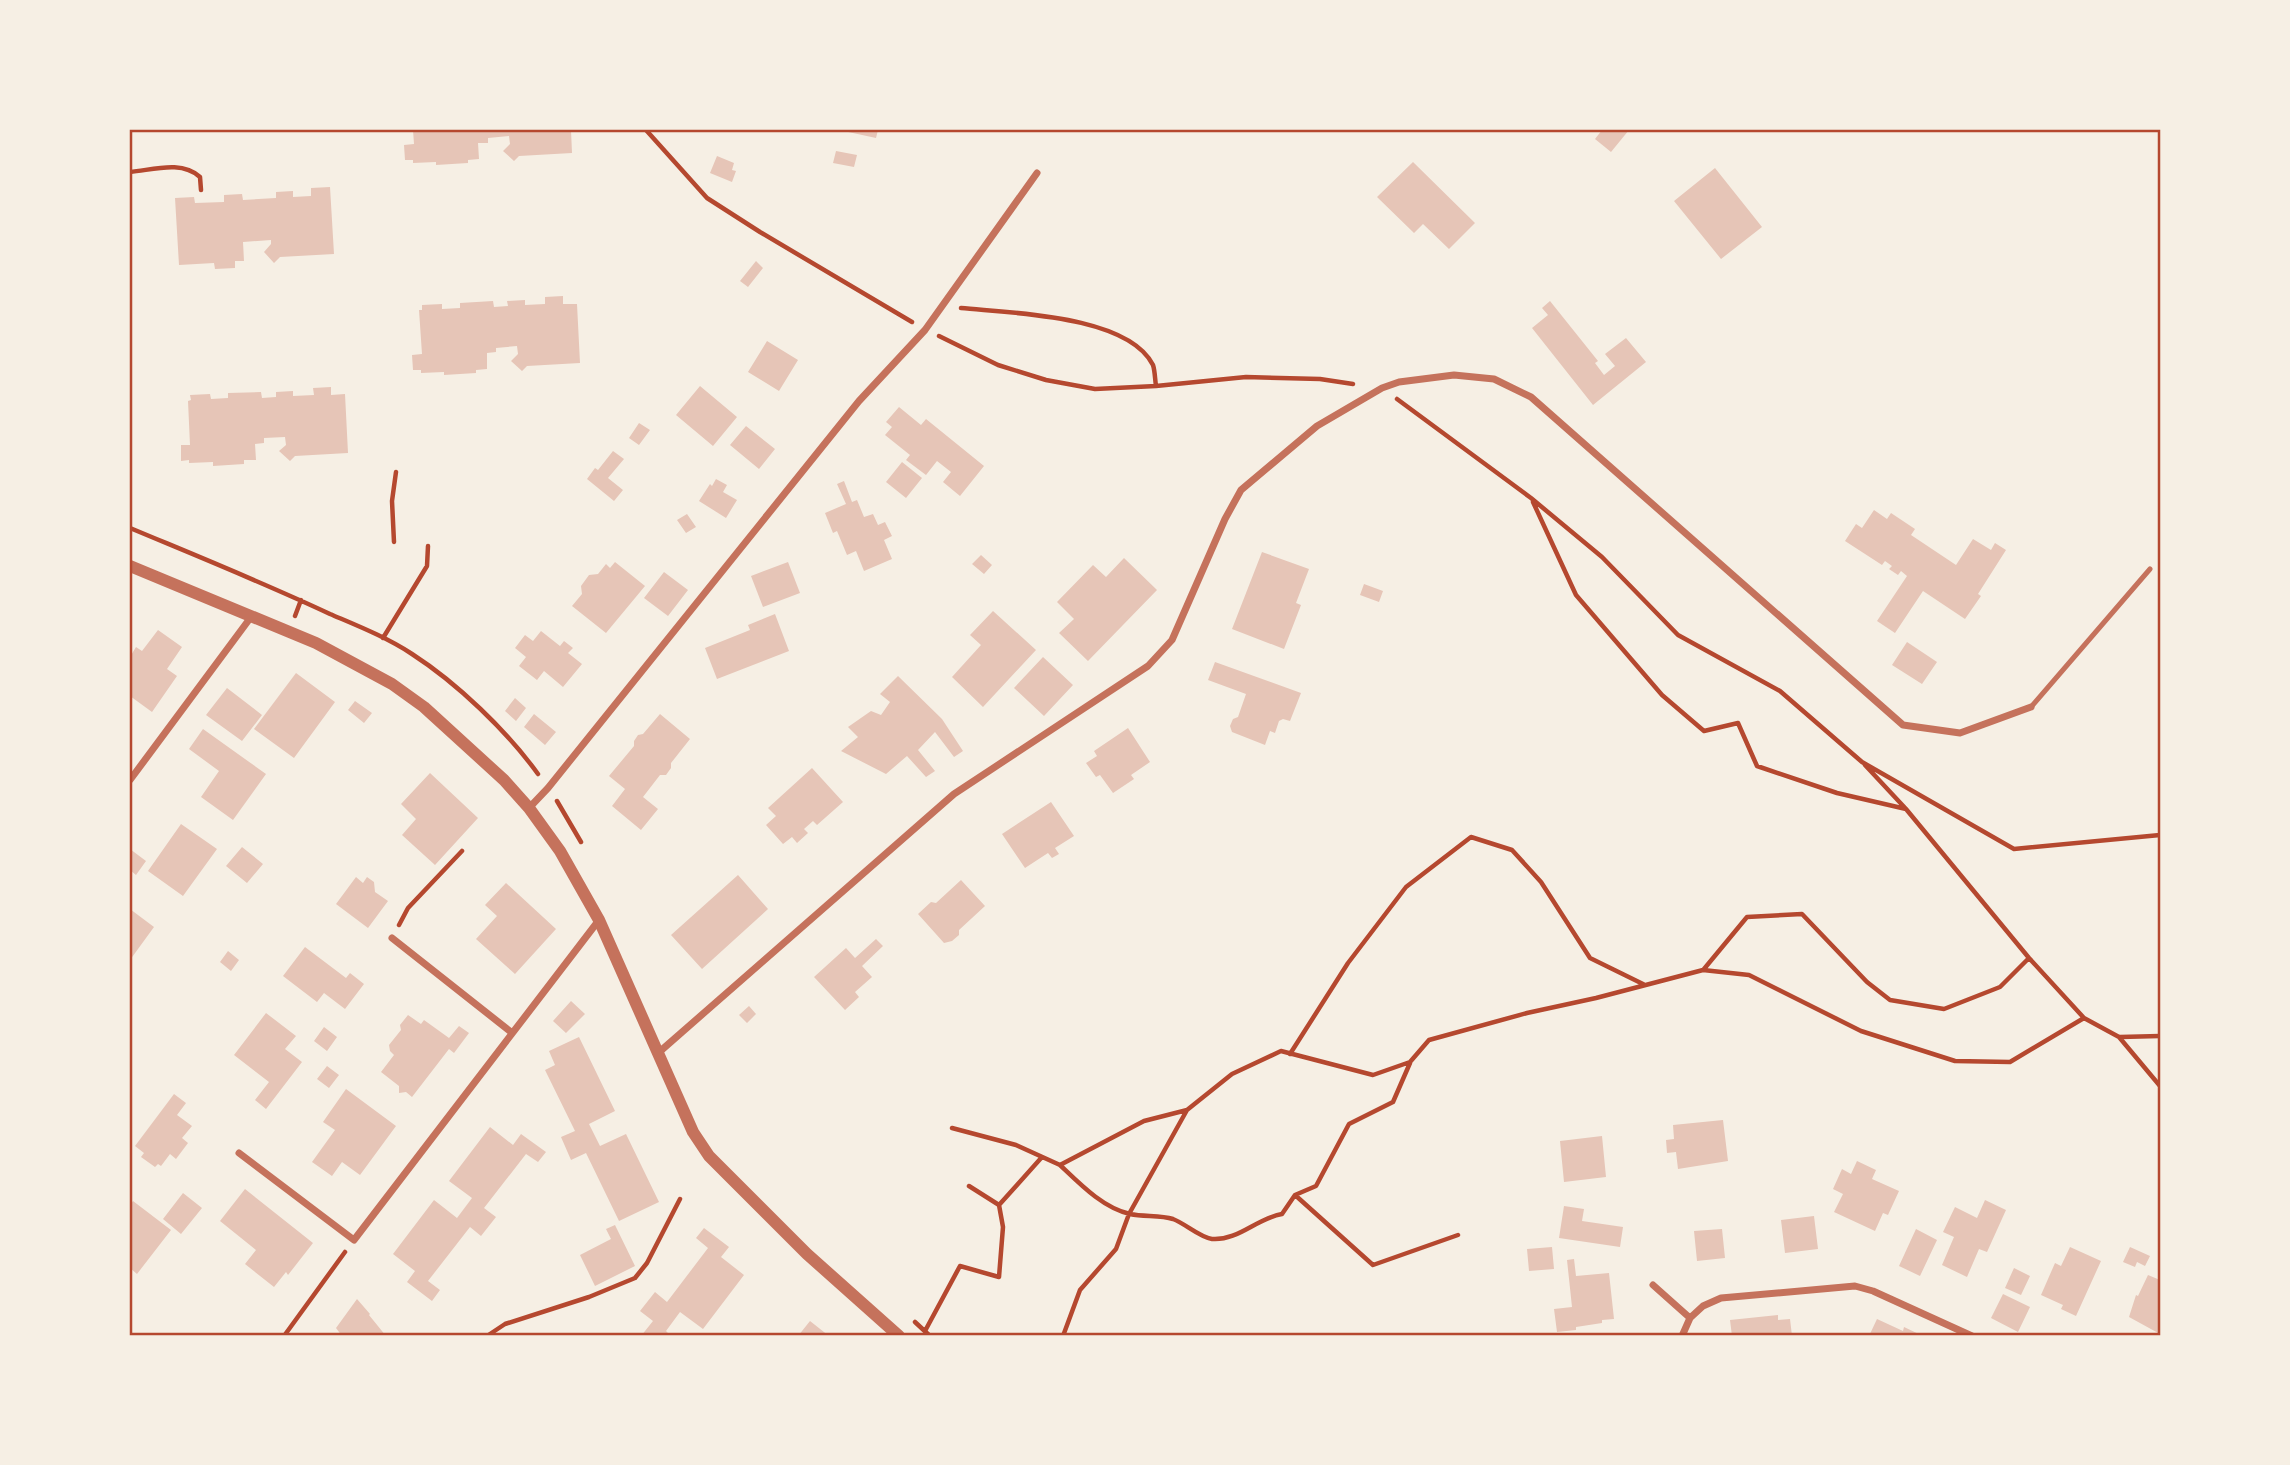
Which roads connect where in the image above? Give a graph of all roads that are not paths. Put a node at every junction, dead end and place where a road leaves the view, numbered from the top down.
1 (1037, 173) dead end
2 (130, 566) edge
3 (2150, 569) dead end
4 (251, 617) junction
5 (2031, 707) joint
6 (130, 780) edge
7 (529, 807) junction
8 (598, 920) junction
9 (392, 938) road end
10 (511, 1032) junction
11 (657, 1054) junction
12 (239, 1153) dead end
13 (1654, 1285) dead end
14 (1690, 1318) junction
15 (899, 1335) edge
16 (1682, 1335) edge
17 (1972, 1335) edge

1 - 7 street
2 - 4 street
3 - 5 lane
4 - 6 street
4 - 7 street
5 - 11 street
7 - 8 street
8 - 10 street
8 - 11 street
9 - 10 street
10 - 12 street
11 - 15 street
13 - 14 street
14 - 16 street
14 - 17 street

